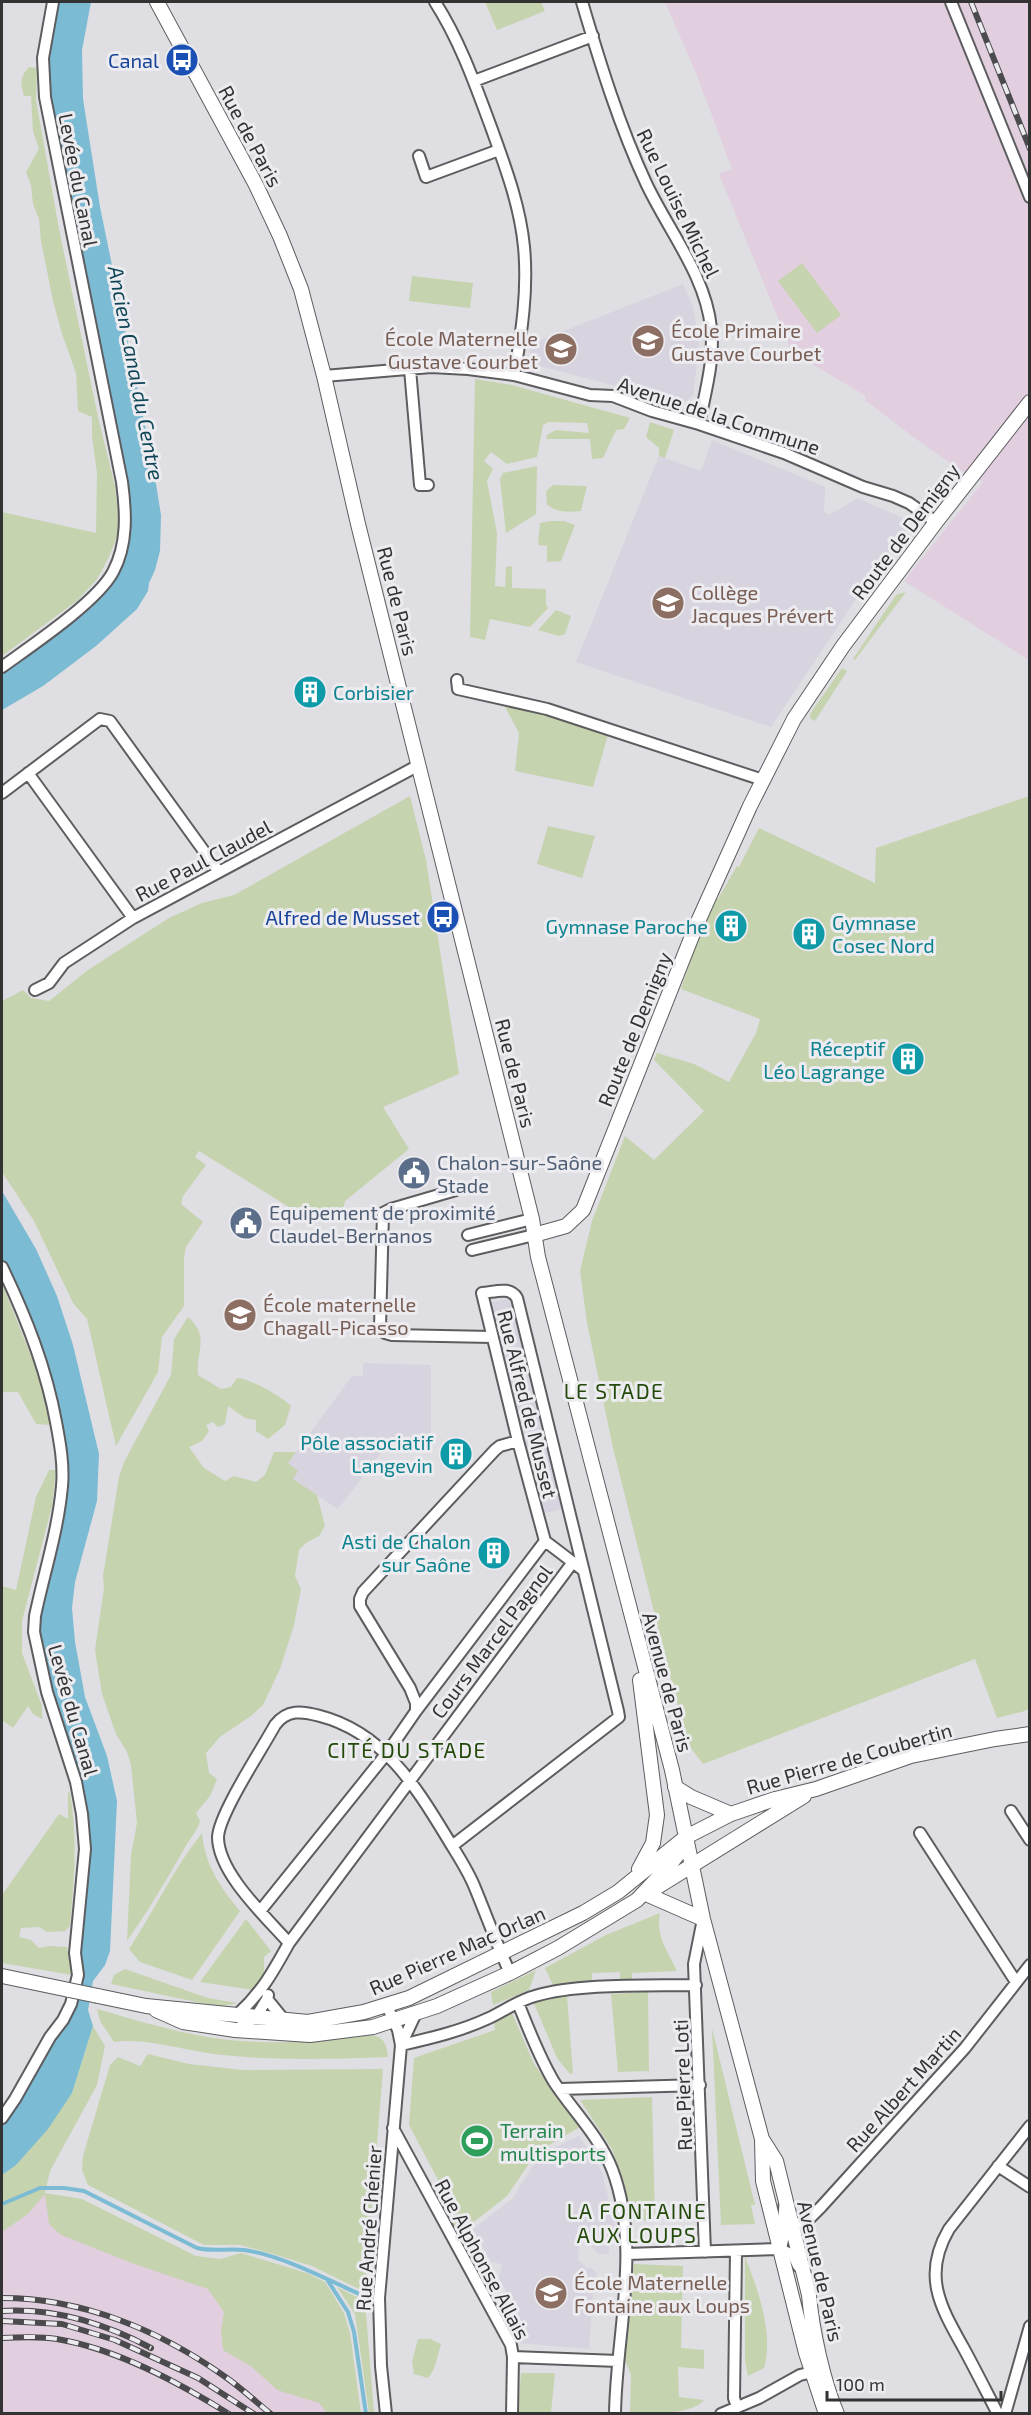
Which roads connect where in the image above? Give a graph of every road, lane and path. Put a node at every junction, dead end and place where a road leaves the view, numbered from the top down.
1 (53, 2) edge
2 (157, 2) edge
3 (435, 2) edge
4 (582, 2) edge
5 (951, 2) edge
6 (592, 36) junction
7 (474, 81) junction
8 (500, 150) junction
9 (419, 156) dead end
10 (1029, 197) edge
11 (410, 369) junction
12 (514, 375) junction
13 (324, 376) junction
14 (1029, 402) edge
15 (699, 423) junction
16 (428, 485) dead end
17 (936, 522) junction
18 (2, 667) edge
19 (457, 680) dead end
20 (419, 765) junction
21 (28, 773) junction
22 (763, 780) junction
23 (2, 793) edge
24 (219, 872) junction
25 (133, 918) junction
26 (35, 990) dead end
27 (456, 1190) dead end
28 (532, 1220) junction
29 (468, 1235) dead end
30 (534, 1235) junction
31 (472, 1250) dead end
32 (2, 1267) edge
33 (492, 1337) junction
34 (518, 1441) junction
35 (545, 1541) junction
36 (573, 1562) junction
37 (583, 1570) junction
38 (634, 1630) junction
39 (416, 1711) junction
40 (1029, 1734) edge
41 (387, 1753) junction
42 (410, 1780) junction
43 (675, 1787) junction
44 (816, 1789) junction
45 (1011, 1811) dead end
46 (730, 1814) junction
47 (920, 1833) dead end
48 (1029, 1840) edge
49 (452, 1846) junction
50 (688, 1849) junction
51 (635, 1876) junction
52 (641, 1897) junction
53 (261, 1910) junction
54 (703, 1919) junction
55 (289, 1943) junction
56 (501, 1954) junction
57 (1029, 1965) edge
58 (510, 1973) junction
59 (2, 1976) edge
60 (268, 1982) junction
61 (1016, 1982) junction
62 (696, 1985) junction
63 (267, 1999) junction
64 (518, 2003) junction
65 (146, 2006) junction
66 (387, 2006) junction
67 (416, 2013) junction
68 (237, 2015) junction
69 (256, 2017) junction
70 (284, 2020) junction
71 (394, 2020) junction
72 (235, 2030) junction
73 (401, 2045) junction
74 (700, 2085) junction
75 (560, 2089) junction
76 (2, 2118) edge
77 (1029, 2126) edge
78 (393, 2128) junction
79 (762, 2139) junction
80 (998, 2166) junction
81 (1029, 2187) edge
82 (786, 2201) junction
83 (792, 2226) junction
84 (780, 2249) junction
85 (736, 2250) junction
86 (705, 2252) junction
87 (627, 2254) junction
88 (805, 2280) junction
89 (1029, 2326) edge
90 (513, 2357) junction
91 (618, 2361) junction
92 (813, 2372) junction
93 (737, 2407) junction
94 (386, 2414) edge
95 (512, 2414) edge
96 (615, 2414) edge
97 (721, 2414) edge
98 (826, 2414) edge
99 (837, 2414) edge
100 (998, 2414) edge
101 (1005, 2414) edge

1 - 18 street, Levée du Canal
2 - 13 main road, Rue de Paris
3 - 7 street
4 - 6 street, Rue Louise Michel
5 - 10 street
6 - 7 street
6 - 15 street, Rue Louise Michel
7 - 8 street
8 - 9 street
8 - 12 street
11 - 12 street, Avenue de la Commune
11 - 13 street, Avenue de la Commune
11 - 16 street
12 - 15 street, Avenue de la Commune
13 - 20 main road, Rue de Paris
14 - 17 main road, Route de Demigny
15 - 17 street, Avenue de la Commune
17 - 22 main road, Route de Demigny
19 - 22 street
20 - 24 street, Rue Paul Claudel
20 - 28 main road, Rue de Paris
21 - 23 street
21 - 24 street
21 - 25 street
22 - 30 main road, Route de Demigny
24 - 25 street, Rue Paul Claudel
25 - 26 street, Rue Paul Claudel
27 - 33 street
28 - 29 street
28 - 30 main road, Rue de Paris
30 - 31 street
30 - 38 main road, Avenue de Paris
32 - 76 street, Levée du Canal
33 - 34 street, Rue Alfred de Musset
33 - 37 street, Rue Alfred de Musset
34 - 35 street, Rue Alfred de Musset
34 - 39 street
35 - 36 street
35 - 39 street, Cours Marcel Pagnol
36 - 37 street
36 - 42 street, Cours Marcel Pagnol
37 - 49 street, Rue Alfred de Musset
38 - 43 main road, Avenue de Paris
38 - 51 main road
39 - 41 street, Cours Marcel Pagnol
40 - 44 main road, Rue Pierre de Coubertin
41 - 42 street
41 - 53 street
41 - 53 street
42 - 49 street
42 - 55 street, Cours Marcel Pagnol
43 - 46 main road
43 - 50 main road, Avenue de Paris
44 - 46 main road, Rue Pierre de Coubertin
44 - 50 main road
45 - 48 street
46 - 50 main road, Rue Pierre de Coubertin
47 - 61 street
49 - 56 street
50 - 51 main road, Rue Pierre Mac Orlan
50 - 52 main road, Rue Pierre Mac Orlan
50 - 52 main road, Rue Pierre Mac Orlan
50 - 54 main road, Avenue de Paris
51 - 56 main road, Rue Pierre Mac Orlan
52 - 54 main road
52 - 58 main road, Rue Pierre Mac Orlan
53 - 55 street
54 - 62 street, Rue Pierre Loti
54 - 79 main road, Avenue de Paris
55 - 60 street, Cours Marcel Pagnol
56 - 58 street
56 - 66 main road, Rue Pierre Mac Orlan
57 - 61 street, Rue Albert Martin
58 - 67 main road, Rue Pierre Mac Orlan
59 - 65 main road, Rue Pierre Mac Orlan, bridge
60 - 63 street
60 - 68 street
61 - 83 street, Rue Albert Martin
62 - 64 street
62 - 74 street, Rue Pierre Loti
63 - 69 street
63 - 70 street
64 - 73 street
64 - 75 street
65 - 68 main road, Rue Pierre Mac Orlan
65 - 72 main road, Rue Pierre Mac Orlan
66 - 70 main road, Rue Pierre Mac Orlan
66 - 71 street, Rue André Chénier
67 - 71 main road, Rue Pierre Mac Orlan
67 - 73 street, Rue André Chénier
68 - 69 main road, Rue Pierre Mac Orlan
69 - 70 main road, Rue Pierre Mac Orlan
69 - 72 street
71 - 72 main road, Rue Pierre Mac Orlan
71 - 73 street, Rue André Chénier
73 - 78 street, Rue André Chénier
74 - 75 street
74 - 86 street, Rue Pierre Loti
75 - 87 street
77 - 80 street
78 - 90 street, Rue Alphonse Allais
78 - 94 street, Rue André Chénier
79 - 82 main road, Avenue de Paris
79 - 84 main road, Avenue de Paris
80 - 81 street
80 - 100 street
82 - 83 main road, Avenue de Paris
82 - 84 street
83 - 88 main road, Avenue de Paris
84 - 85 street
84 - 88 street
84 - 92 main road, Avenue de Paris
85 - 86 street
85 - 93 street
86 - 87 street
87 - 91 street
88 - 99 main road, Avenue de Paris
89 - 101 street
90 - 91 street
90 - 95 street, Rue Alphonse Allais
91 - 96 street
92 - 93 street
92 - 98 main road, Avenue de Paris
93 - 97 street

